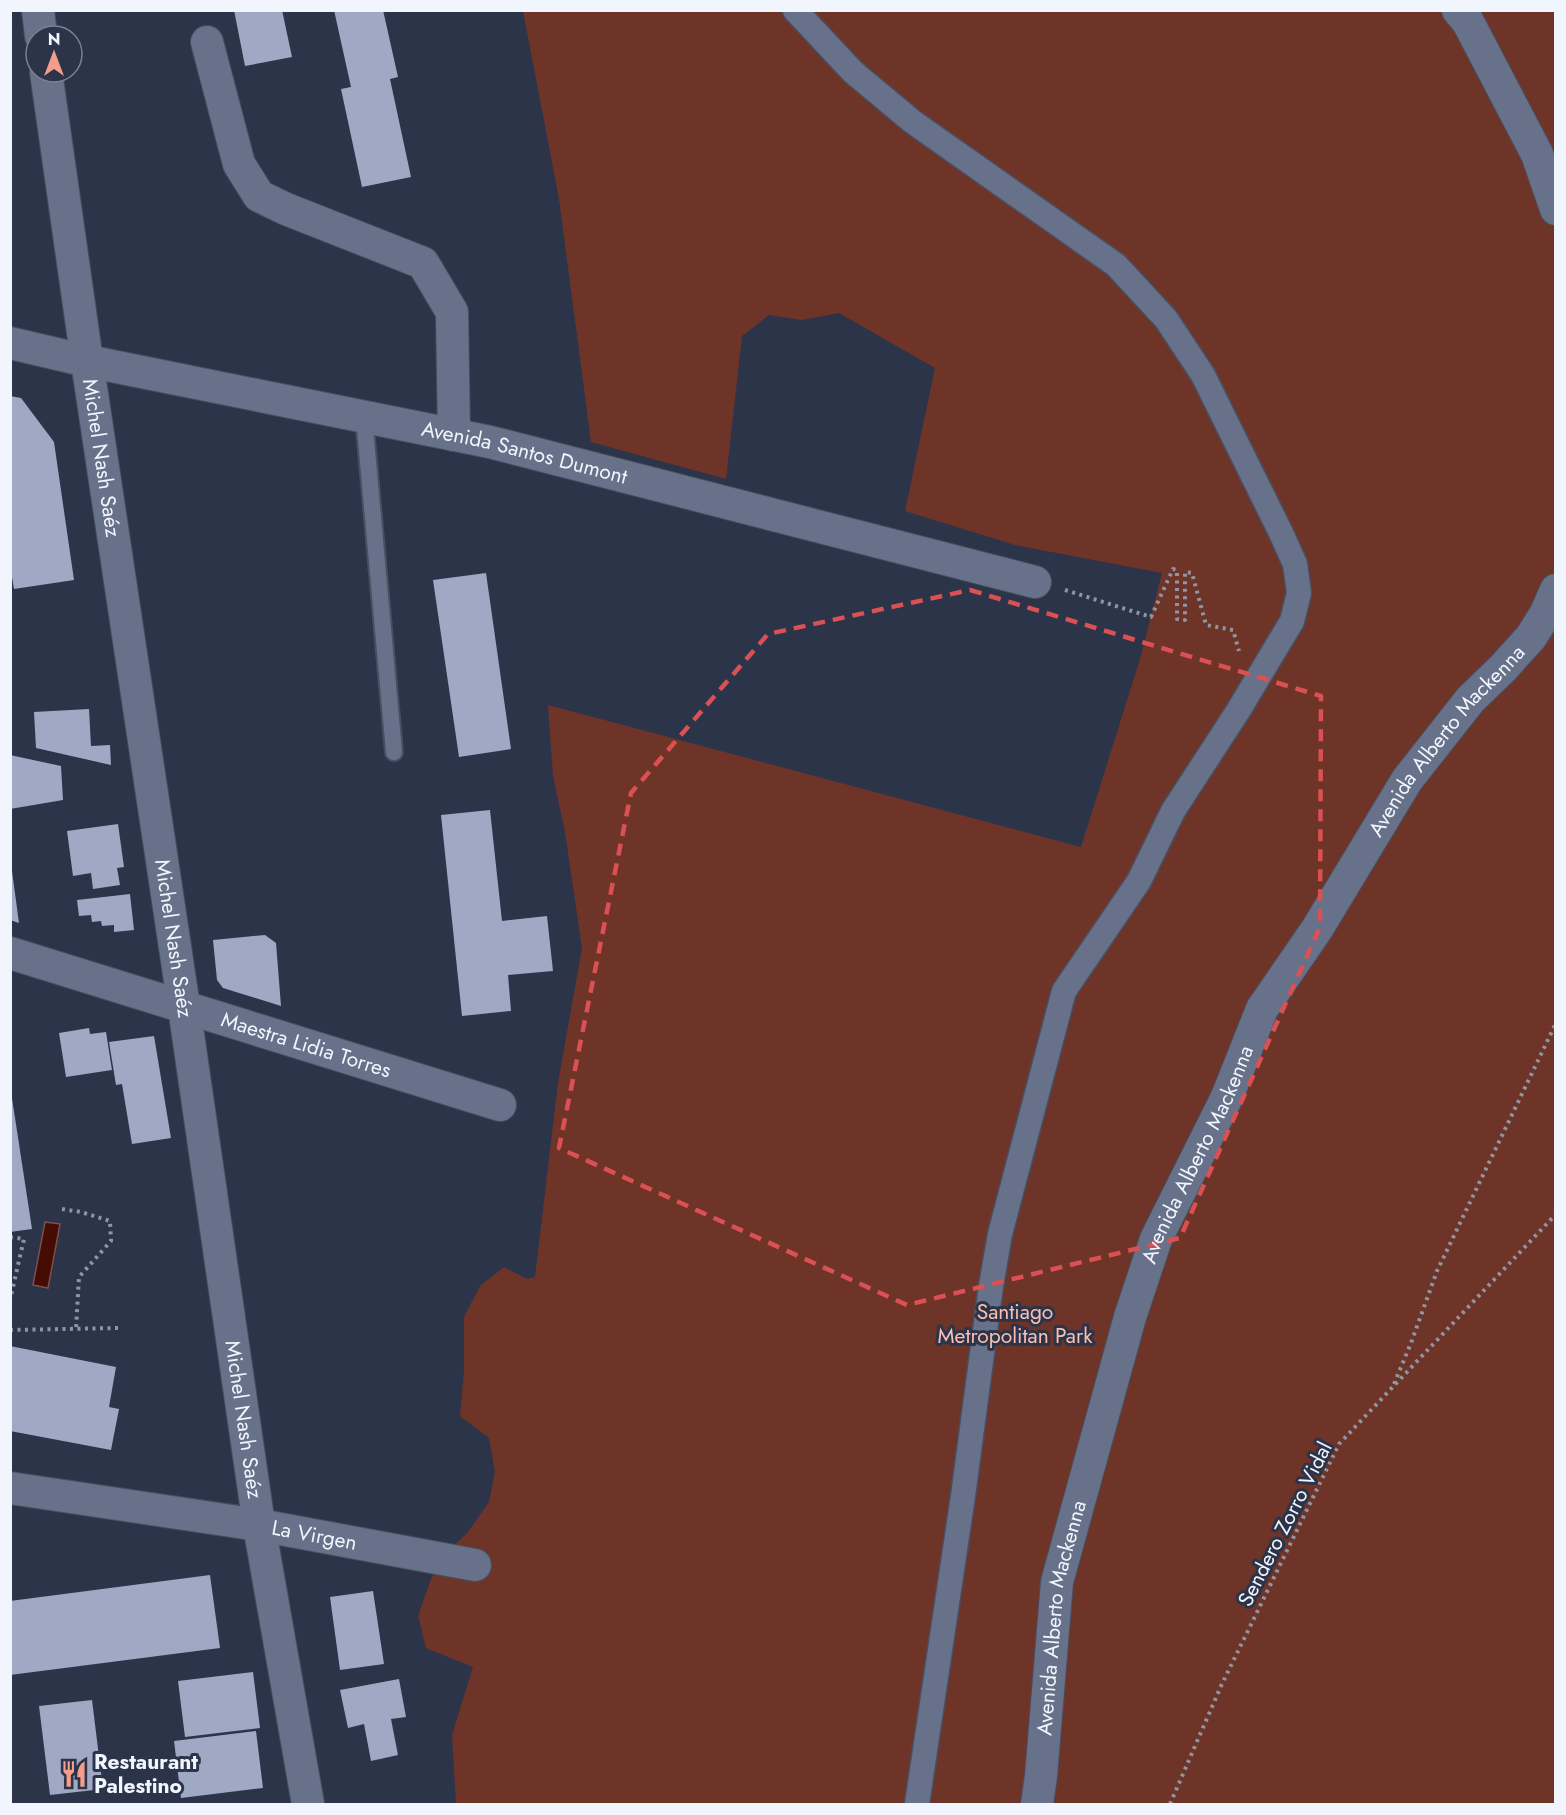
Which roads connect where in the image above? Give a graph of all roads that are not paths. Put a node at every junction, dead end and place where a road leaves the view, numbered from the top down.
1 (795, 10) edge
2 (1458, 10) edge
3 (207, 42) dead end
4 (48, 84) edge
5 (1556, 209) edge
6 (10, 344) edge
7 (87, 361) junction
8 (364, 417) junction
9 (454, 435) junction
10 (1035, 582) road end
11 (1556, 590) edge
12 (394, 752) dead end
13 (10, 953) edge
14 (184, 1007) junction
15 (500, 1105) dead end
16 (10, 1488) edge
17 (259, 1525) junction
18 (475, 1565) dead end
19 (308, 1804) edge
20 (918, 1804) edge
21 (1037, 1804) edge

1 - 20 street
2 - 5 street
3 - 9 street
4 - 7 street, Michel Nash Saéz
6 - 7 street, Avenida Santos Dumont
7 - 8 street, Avenida Santos Dumont
7 - 14 street, Michel Nash Saéz
8 - 9 street, Avenida Santos Dumont
8 - 12 lane
9 - 10 street, Avenida Santos Dumont
11 - 21 street, Avenida Alberto Mackenna
13 - 14 street, Maestra Lidia Torres
14 - 15 street, Maestra Lidia Torres
14 - 17 street, Michel Nash Saéz
16 - 17 street, La Virgen
17 - 18 street, La Virgen
17 - 19 street, Michel Nash Saéz

